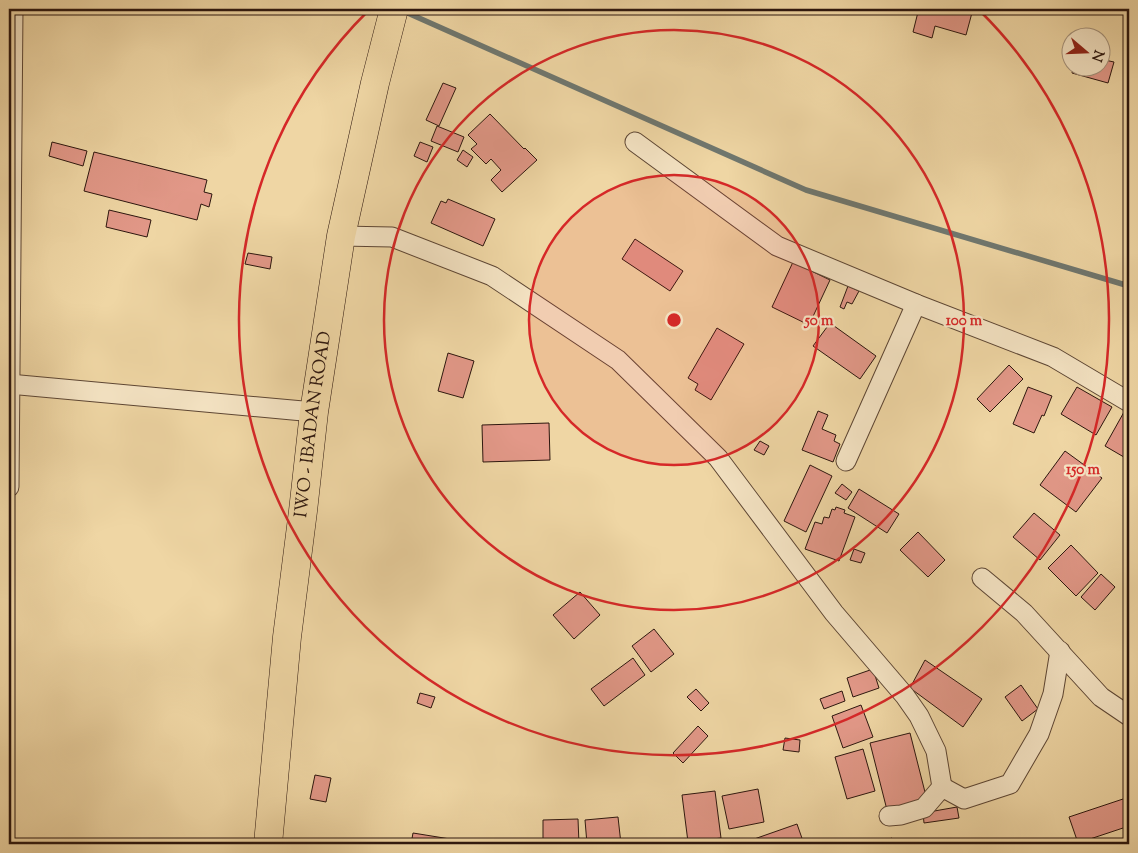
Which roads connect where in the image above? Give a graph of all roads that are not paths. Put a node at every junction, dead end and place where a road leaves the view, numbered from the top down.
1 (12, 9) edge
2 (394, 9) edge
3 (635, 142) dead end
4 (341, 236) junction
5 (916, 304) junction
6 (9, 380) edge
7 (1129, 402) edge
8 (314, 412) junction
9 (846, 461) dead end
10 (9, 487) edge
11 (982, 578) dead end
12 (1060, 651) junction
13 (1129, 716) edge
14 (942, 787) junction
15 (889, 816) dead end
16 (268, 844) edge

1 - 6 street
2 - 4 main road, IWO - IBADAN ROAD
3 - 5 street
4 - 8 main road, IWO - IBADAN ROAD
4 - 14 street
5 - 7 street
5 - 9 street
6 - 8 street
6 - 10 street
8 - 16 main road, IWO - IBADAN ROAD
11 - 12 street
12 - 13 street
12 - 14 street
14 - 15 street

